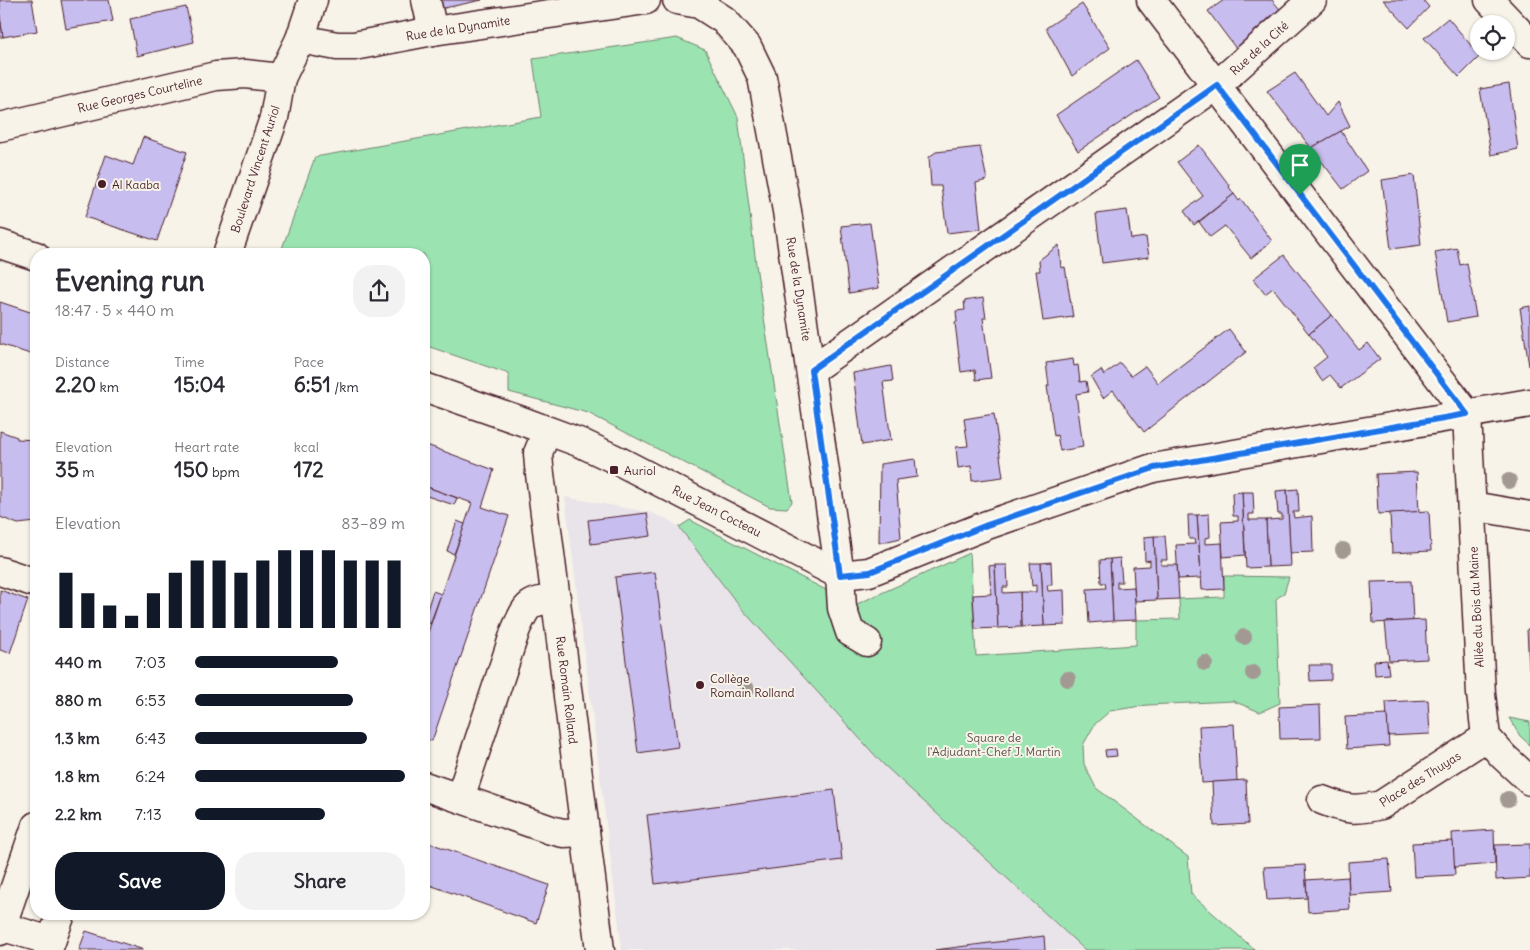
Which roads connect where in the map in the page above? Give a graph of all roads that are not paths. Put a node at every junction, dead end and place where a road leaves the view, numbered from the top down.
1 (313, 0) edge
2 (426, 0) edge
3 (646, 0) edge
4 (677, 0) edge
5 (1151, 0) edge
6 (1312, 0) edge
7 (1489, 0) edge
8 (433, 30) junction
9 (300, 39) junction
10 (1530, 43) edge
11 (281, 78) junction
12 (1217, 85) junction
13 (0, 127) edge
14 (0, 244) edge
15 (228, 248) edge
16 (30, 254) edge
17 (811, 370) junction
18 (430, 389) edge
19 (1530, 403) edge
20 (1467, 414) junction
21 (547, 431) junction
22 (1472, 506) junction
23 (1530, 516) edge
24 (0, 571) edge
25 (840, 575) junction
26 (30, 581) edge
27 (556, 598) junction
28 (867, 642) dead end
29 (1486, 737) junction
30 (1530, 781) edge
31 (430, 788) edge
32 (460, 798) junction
33 (1322, 800) dead end
34 (585, 832) junction
35 (30, 843) edge
36 (58, 920) edge
37 (1, 928) edge
38 (50, 946) edge
39 (600, 950) edge

1 - 9 street, Boulevard Vincent Auriol
2 - 8 street
3 - 8 street, Rue de la Dynamite
4 - 17 street, Rue de la Dynamite
5 - 12 street
6 - 12 street, Rue de la Cité
7 - 10 street
8 - 9 street, Rue de la Dynamite
9 - 11 street, Boulevard Vincent Auriol
11 - 13 street, Rue Georges Courteline
11 - 15 street, Boulevard Vincent Auriol
12 - 17 street, Rue de la Cité
12 - 20 street
14 - 16 street
17 - 25 street, Rue de la Dynamite
18 - 21 street, Rue Jean Cocteau
19 - 20 street
20 - 22 street, Allée du Bois du Maine
20 - 25 street
21 - 25 street, Rue Jean Cocteau
21 - 27 street, Rue Romain Rolland
22 - 23 street
22 - 29 street, Allée du Bois du Maine
24 - 26 street
25 - 28 street, Rue de la Dynamite
27 - 32 street
27 - 34 street, Rue Romain Rolland
29 - 30 street
29 - 33 street, Place des Thuyas
31 - 32 street
32 - 34 street
34 - 39 street, Rue Romain Rolland
35 - 37 street
36 - 38 street
37 - 38 street

